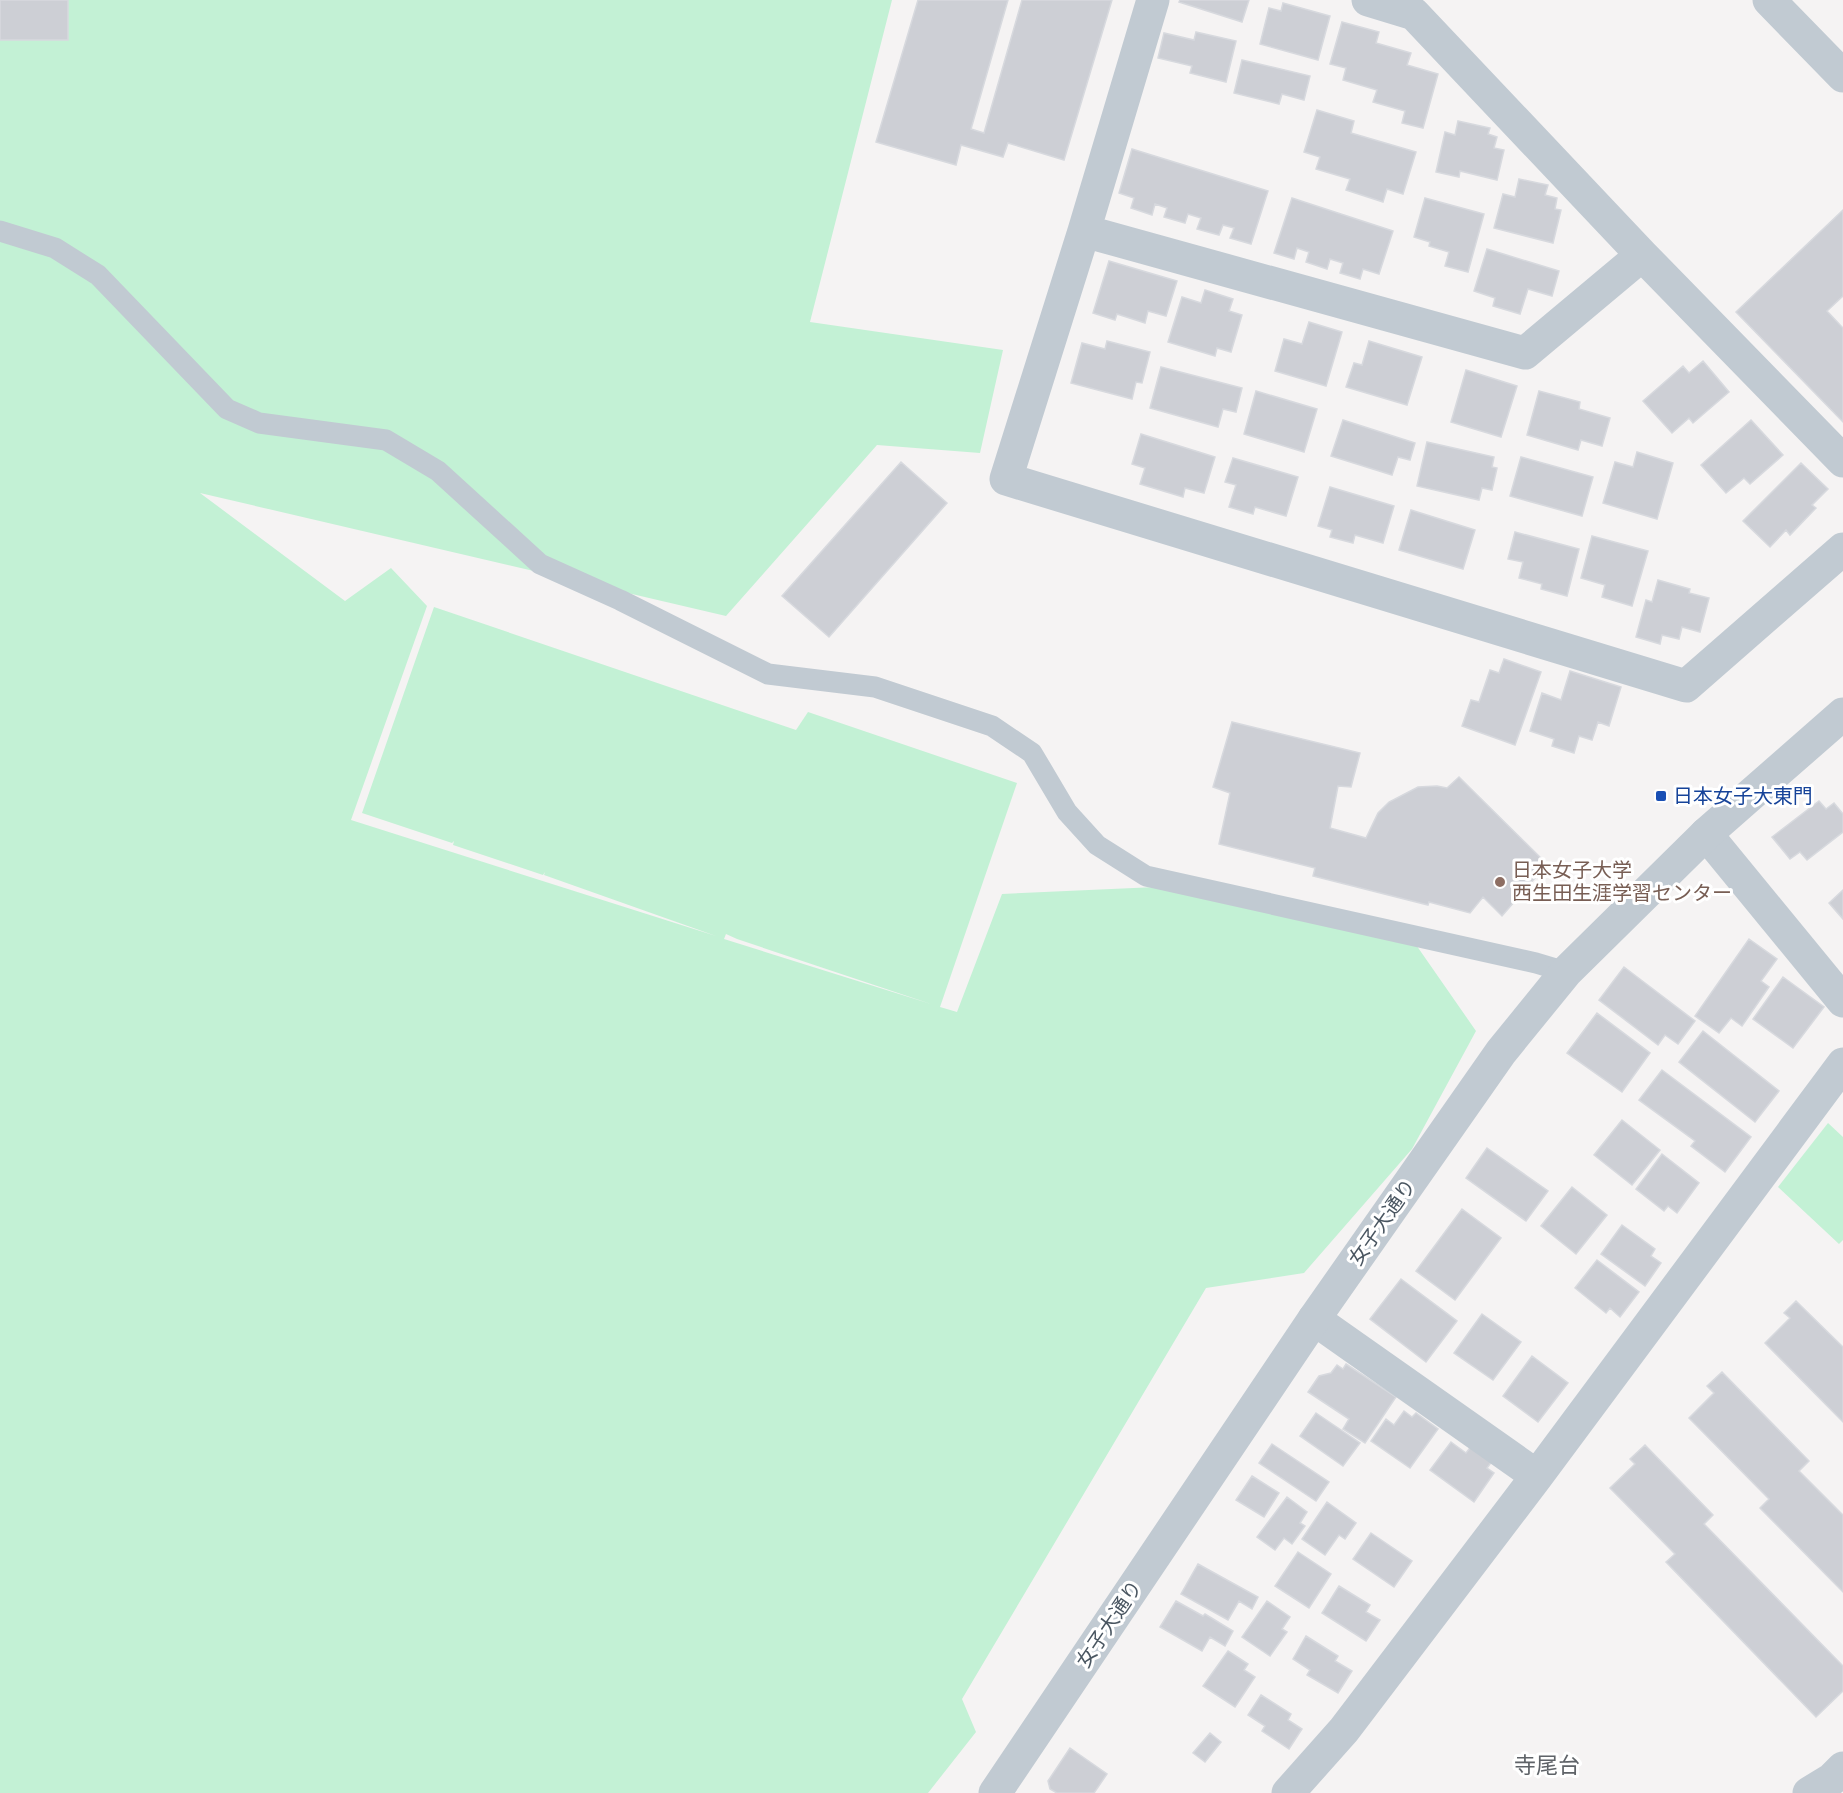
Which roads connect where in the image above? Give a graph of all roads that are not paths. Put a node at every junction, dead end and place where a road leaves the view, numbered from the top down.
1 (1153, 0) edge
2 (1368, 0) edge
3 (1768, 0) edge
4 (1416, 7) edge
5 (1843, 76) edge
6 (0, 231) edge
7 (1084, 231) junction
8 (1642, 255) junction
9 (1843, 461) edge
10 (1843, 549) edge
11 (1843, 714) edge
12 (1706, 834) junction
13 (1566, 972) junction
14 (1843, 1001) edge
15 (1843, 1064) edge
16 (1314, 1319) junction
17 (1537, 1476) junction
18 (998, 1792) edge
19 (1288, 1793) edge

1 - 7 street
2 - 4 street
3 - 5 street
4 - 8 street
6 - 13 lane
7 - 8 street
7 - 10 street
8 - 9 street
11 - 12 street, 女子大通り
12 - 13 street, 女子大通り
12 - 14 street
13 - 16 street, 女子大通り
15 - 17 street
16 - 17 street
16 - 18 street, 女子大通り
17 - 19 street

